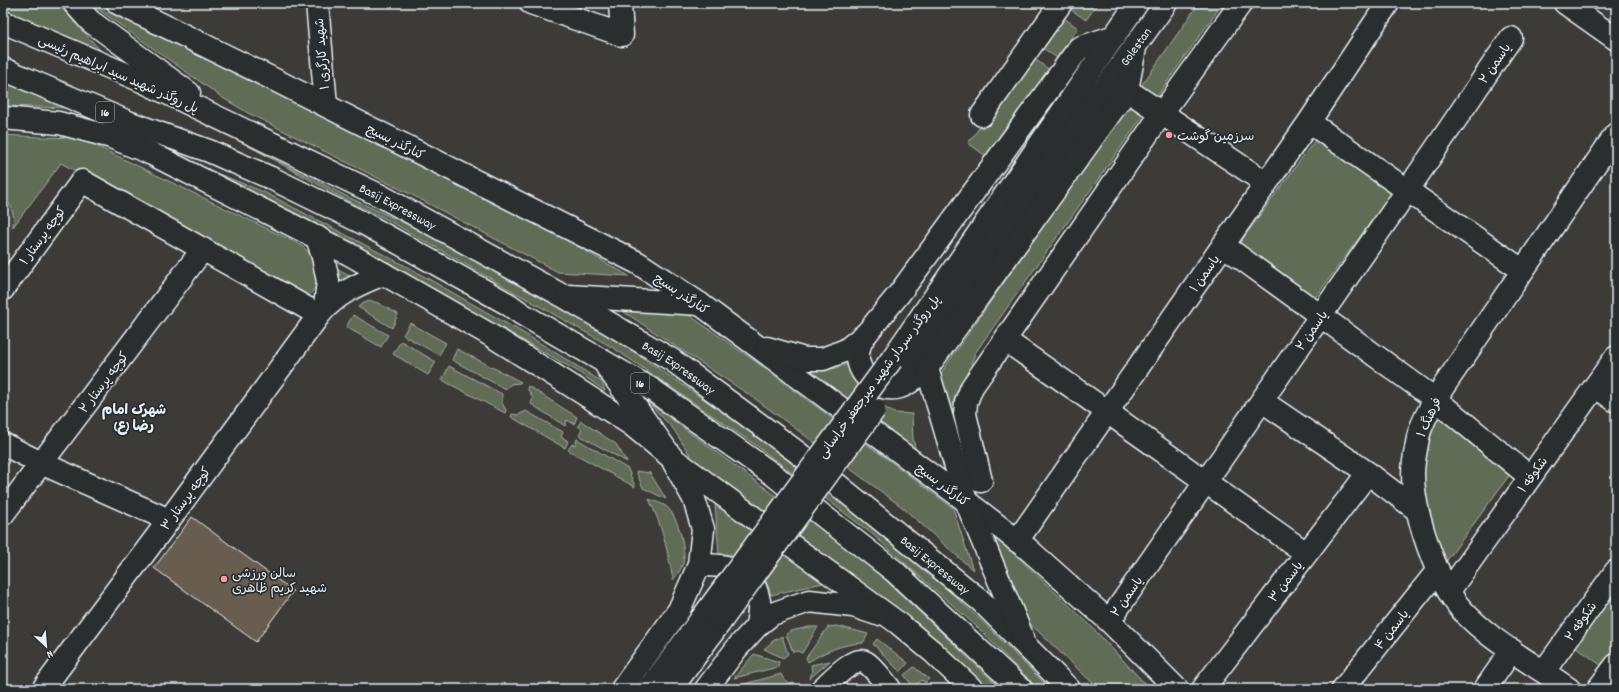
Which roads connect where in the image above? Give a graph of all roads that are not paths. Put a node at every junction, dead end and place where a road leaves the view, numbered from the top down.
1 (74, 3) edge
2 (118, 3) edge
3 (317, 3) edge
4 (530, 3) edge
5 (620, 3) edge
6 (1061, 3) edge
7 (1137, 3) edge
8 (1166, 3) edge
9 (1241, 3) edge
10 (1388, 3) edge
11 (1565, 3) edge
12 (3, 22) edge
13 (1115, 36) junction
14 (1511, 38) dead end
15 (1616, 39) edge
16 (1099, 59) joint
17 (3, 69) edge
18 (1123, 80) junction
19 (326, 105) junction
20 (1162, 113) junction
21 (982, 115) dead end
22 (3, 118) edge
23 (1309, 122) junction
24 (235, 126) junction
25 (1616, 134) edge
26 (1266, 184) junction
27 (1407, 191) junction
28 (317, 237) junction
29 (1223, 245) junction
30 (203, 249) junction
31 (1522, 270) junction
32 (384, 274) junction
33 (3, 289) edge
34 (563, 296) junction
35 (700, 304) junction
36 (322, 311) junction
37 (1320, 316) junction
38 (866, 333) junction
39 (1005, 340) junction
40 (753, 344) junction
41 (1616, 358) edge
42 (601, 360) junction
43 (897, 365) junction
44 (927, 368) junction
45 (1595, 386) junction
46 (1435, 399) junction
47 (1262, 401) junction
48 (1616, 401) edge
49 (1108, 411) junction
50 (3, 444) edge
51 (672, 458) junction
52 (41, 463) junction
53 (1368, 473) junction
54 (1530, 477) junction
55 (980, 481) dead end
56 (1205, 482) junction
57 (966, 501) junction
58 (1417, 510) junction
59 (3, 514) edge
60 (169, 520) junction
61 (1017, 541) junction
62 (1306, 553) junction
63 (700, 565) junction
64 (1438, 570) junction
65 (1616, 571) edge
66 (1449, 591) junction
67 (714, 616) junction
68 (1109, 621) junction
69 (898, 623) junction
70 (757, 626) junction
71 (1026, 646) junction
72 (1512, 650) junction
73 (1616, 665) edge
74 (1544, 671) junction
75 (43, 689) edge
76 (622, 689) edge
77 (649, 689) edge
78 (671, 689) edge
79 (706, 689) edge
80 (822, 689) edge
81 (890, 689) edge
82 (972, 689) edge
83 (1021, 689) edge
84 (1069, 689) edge
85 (1176, 689) edge
86 (1203, 689) edge
87 (1343, 689) edge
88 (1485, 689) edge
89 (1569, 689) edge
90 (1598, 689) edge

1 - 24 main road
2 - 19 main road, کنارگذر بسیج
3 - 19 main road, شهید کارگری ۱
4 - 5 main road
6 - 21 main road
7 - 13 main road, Golestan
8 - 18 main road, Golestan
9 - 20 main road
10 - 23 main road, یاسمن ۱
11 - 15 main road
12 - 24 main road, پل روگذر شهید سید ابراهیم رئیسی
13 - 16 main road, Golestan
13 - 38 main road
14 - 27 main road, یاسمن ۲
16 - 43 main road, پل روگذر سردار شهید میرجعفر خراسانی
17 - 42 main road, 16
18 - 20 main road
18 - 43 main road, پل روگذر سردار شهید میرجعفر خراسانی
18 - 44 main road
19 - 35 main road, کنارگذر بسیج
20 - 26 main road
20 - 39 main road
22 - 28 main road
23 - 26 main road, یاسمن ۱
23 - 27 main road
24 - 34 main road, Basij Expressway
25 - 31 main road, فرهنگ ۱
26 - 29 main road, یاسمن ۱
27 - 31 main road
27 - 37 main road, یاسمن ۲
28 - 32 main road
28 - 36 main road
29 - 37 main road
29 - 49 main road, یاسمن ۱
30 - 33 main road, کوچه پرستار ۱
30 - 36 main road
30 - 52 main road, کوچه پرستار ۲
31 - 46 main road, فرهنگ ۱
32 - 36 main road
32 - 51 main road
34 - 35 main road
34 - 71 main road, Basij Expressway
35 - 40 main road, کنارگذر بسیج
36 - 60 main road, کوچه پرستار ۳
37 - 46 main road
37 - 47 main road, یاسمن ۲
38 - 40 main road
38 - 44 main road
39 - 49 main road
39 - 55 main road
40 - 57 main road, کنارگذر بسیج
41 - 45 main road, شکوفه ۱
42 - 51 main road
42 - 83 main road, 16
43 - 67 main road, پل روگذر سردار شهید میرجعفر خراسانی, bridge
44 - 57 main road
45 - 48 main road
45 - 54 main road, شکوفه ۱
46 - 54 main road
46 - 58 main road, فرهنگ ۱
47 - 53 main road
47 - 56 main road, یاسمن ۲
49 - 56 main road
49 - 61 main road, یاسمن ۱
50 - 52 main road
51 - 63 main road
51 - 69 main road
52 - 59 main road, کوچه پرستار ۲
52 - 60 main road
53 - 58 main road
53 - 62 main road, یاسمن ۳
54 - 66 main road, شکوفه ۱
56 - 62 main road
56 - 68 main road, یاسمن ۲
57 - 61 main road, کنارگذر بسیج
57 - 71 main road
58 - 64 main road, فرهنگ ۱
60 - 75 main road, کوچه پرستار ۳
61 - 68 main road, کنارگذر بسیج
62 - 86 main road, یاسمن ۳
63 - 70 main road
63 - 76 main road
64 - 66 main road, فرهنگ ۱
64 - 87 main road, یاسمن ۴
65 - 74 main road, شکوفه ۲
66 - 72 main road, فرهنگ ۱
67 - 77 main road, پل روگذر سردار شهید میرجعفر خراسانی
67 - 78 main road, پل روگذر سردار شهید میرجعفر خراسانی
68 - 85 main road, کنارگذر بسیج
69 - 70 main road
69 - 82 main road
70 - 79 main road
71 - 84 main road, Basij Expressway
72 - 74 main road, فرهنگ ۱
72 - 88 main road
73 - 90 main road
74 - 89 main road, فرهنگ ۱
80 - 81 main road

